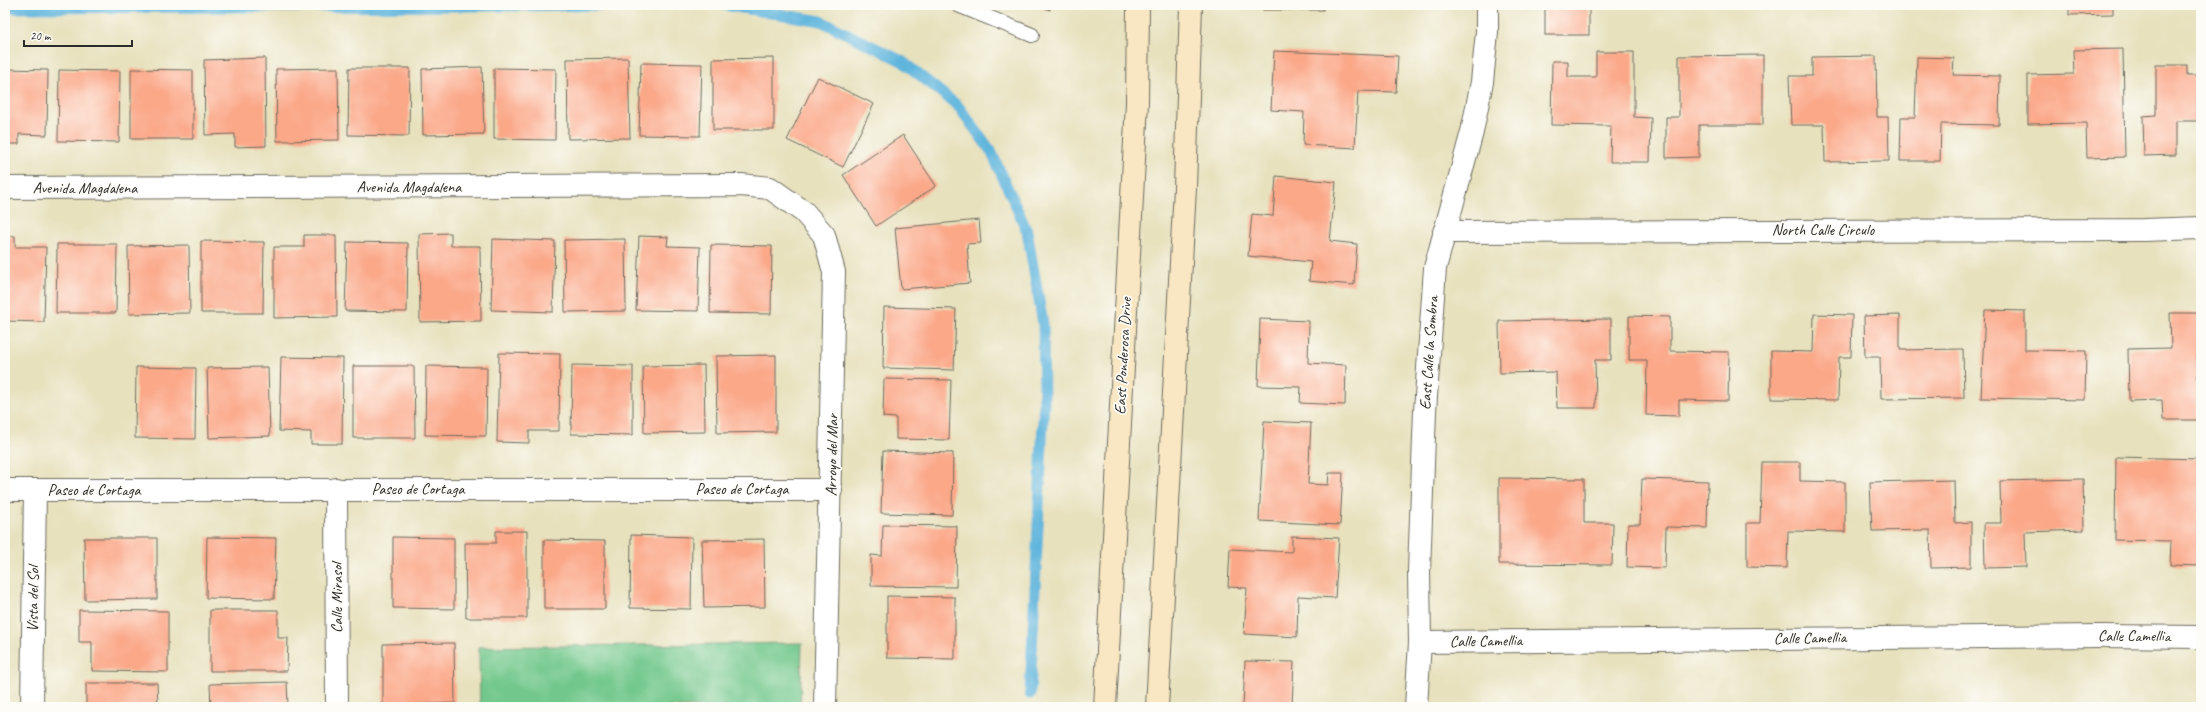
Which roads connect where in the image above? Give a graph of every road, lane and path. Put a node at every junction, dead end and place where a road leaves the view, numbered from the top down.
1 (958, 5) edge
2 (1138, 5) edge
3 (1191, 5) edge
4 (1487, 5) edge
5 (1032, 35) dead end
6 (5, 188) edge
7 (804, 212) joint
8 (2201, 228) edge
9 (1444, 232) junction
10 (336, 489) junction
11 (5, 490) edge
12 (35, 490) junction
13 (831, 490) junction
14 (2201, 637) edge
15 (1420, 642) junction
16 (32, 707) edge
17 (337, 707) edge
18 (825, 707) edge
19 (1105, 707) edge
20 (1157, 707) edge
21 (1416, 707) edge

1 - 5 lane
2 - 19 main road, East Ponderosa Drive
3 - 20 main road
4 - 9 street, East Calle la Sombra
6 - 7 street, Avenida Magdalena
7 - 13 street, Arroyo del Mar
8 - 9 street, North Calle Circulo
9 - 15 street, East Calle la Sombra
10 - 12 street, Paseo de Cortaga
10 - 13 street, Paseo de Cortaga
10 - 17 street, Calle Mirasol
11 - 12 street, Paseo de Cortaga
12 - 16 street, Vista del Sol
13 - 18 street, Arroyo del Mar
14 - 15 street, Calle Camellia
15 - 21 street, East Calle la Sombra

